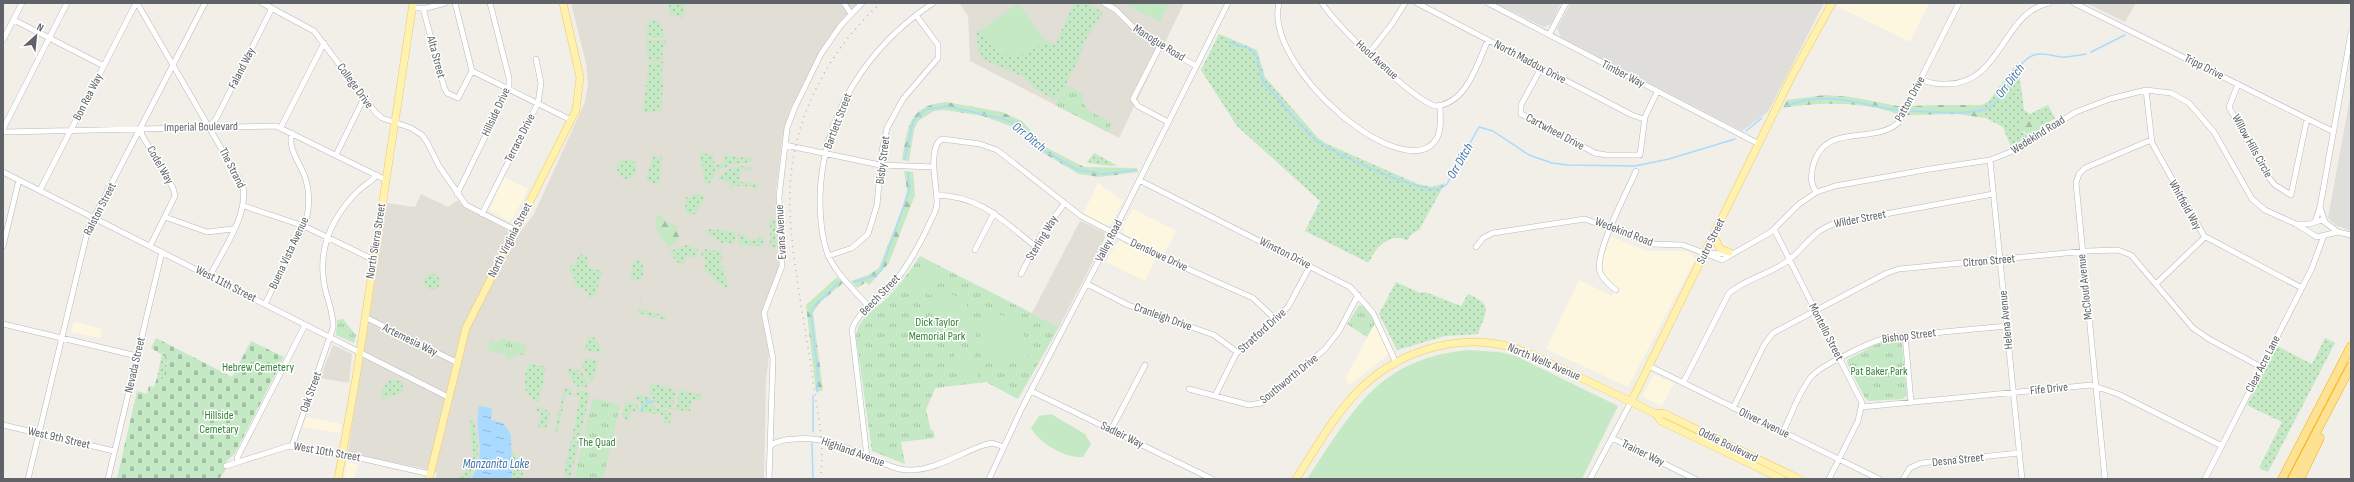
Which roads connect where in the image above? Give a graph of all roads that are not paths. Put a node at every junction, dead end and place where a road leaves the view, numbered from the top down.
1 (22, 3) edge
2 (67, 3) edge
3 (136, 3) edge
4 (205, 3) edge
5 (262, 3) edge
6 (445, 3) edge
7 (455, 3) edge
8 (490, 3) edge
9 (563, 3) edge
10 (844, 3) edge
11 (862, 3) edge
12 (934, 3) edge
13 (1104, 3) edge
14 (1228, 3) edge
15 (1279, 3) edge
16 (1322, 3) edge
17 (1405, 3) edge
18 (1417, 3) edge
19 (1488, 3) edge
20 (1566, 3) edge
21 (1832, 3) edge
22 (1959, 3) edge
23 (2049, 3) edge
24 (2074, 3) edge
25 (412, 5) edge
26 (272, 8) junction
27 (423, 8) junction
28 (851, 14) junction
29 (916, 15) junction
30 (14, 20) junction
31 (2351, 33) edge
32 (1549, 35) junction
33 (49, 38) junction
34 (3, 40) edge
35 (1488, 40) junction
36 (324, 43) junction
37 (1160, 46) junction
38 (1369, 53) junction
39 (536, 59) dead end
40 (173, 65) junction
41 (104, 66) junction
42 (1196, 66) junction
43 (1541, 68) junction
44 (472, 71) junction
45 (1921, 80) junction
46 (2238, 84) junction
47 (509, 88) junction
48 (2146, 90) junction
49 (1658, 92) junction
50 (364, 98) junction
51 (538, 104) junction
52 (1440, 105) junction
53 (1644, 119) junction
54 (2307, 119) junction
55 (571, 120) junction
56 (395, 122) junction
57 (1168, 122) junction
58 (209, 127) junction
59 (281, 127) junction
60 (141, 128) junction
61 (3, 130) edge
62 (71, 130) junction
63 (2334, 132) junction
64 (292, 133) junction
65 (939, 140) joint
66 (2151, 140) junction
67 (1759, 144) junction
68 (784, 145) junction
69 (825, 153) junction
70 (336, 155) junction
71 (1990, 160) junction
72 (880, 165) junction
73 (934, 168) junction
74 (3, 172) edge
75 (1636, 172) dead end
76 (377, 175) junction
77 (19, 180) junction
78 (386, 180) junction
79 (1139, 180) junction
80 (40, 190) junction
81 (1816, 192) junction
82 (458, 194) junction
83 (1994, 194) junction
84 (936, 195) junction
85 (1064, 204) junction
86 (244, 206) junction
87 (2320, 206) junction
88 (994, 213) junction
89 (482, 214) junction
90 (95, 218) junction
91 (165, 218) junction
92 (2314, 222) junction
93 (6, 223) edge
94 (2326, 223) junction
95 (2296, 224) junction
96 (304, 226) junction
97 (233, 229) junction
98 (1610, 229) junction
99 (1774, 229) junction
100 (515, 230) junction
101 (2338, 232) junction
102 (1113, 233) junction
103 (2314, 235) junction
104 (2351, 235) edge
105 (1714, 236) junction
106 (2205, 237) junction
107 (2324, 237) junction
108 (327, 238) junction
109 (3, 246) edge
110 (150, 246) junction
111 (1035, 246) junction
112 (1476, 247) dead end
113 (2318, 248) junction
114 (975, 250) dead end
115 (1738, 250) junction
116 (2082, 251) junction
117 (162, 252) junction
118 (1729, 252) junction
119 (1706, 253) junction
120 (828, 256) junction
121 (374, 260) junction
122 (1789, 260) junction
123 (2000, 260) junction
124 (1310, 266) junction
125 (1021, 274) dead end
126 (210, 276) junction
127 (2157, 283) junction
128 (1087, 284) junction
129 (2302, 288) junction
130 (1616, 290) dead end
131 (1358, 295) junction
132 (265, 304) junction
133 (869, 307) junction
134 (1814, 310) junction
135 (365, 317) junction
136 (1275, 319) junction
137 (3, 324) edge
138 (305, 324) junction
139 (2007, 326) junction
140 (1905, 336) junction
141 (330, 337) junction
142 (62, 338) junction
143 (2351, 346) edge
144 (360, 352) junction
145 (1237, 352) junction
146 (137, 356) junction
147 (1840, 359) junction
148 (456, 362) junction
149 (1396, 363) junction
150 (1146, 365) dead end
151 (1649, 366) junction
152 (2351, 366) edge
153 (2261, 367) junction
154 (2345, 379) junction
155 (1683, 384) junction
156 (2095, 386) junction
157 (1189, 389) dead end
158 (1031, 391) junction
159 (2013, 392) junction
160 (1214, 396) junction
161 (448, 397) junction
162 (1631, 402) junction
163 (1911, 402) junction
164 (1862, 407) junction
165 (1733, 408) junction
166 (1656, 414) junction
167 (3, 425) edge
168 (1111, 430) junction
169 (1783, 432) junction
170 (39, 434) junction
171 (1612, 438) junction
172 (292, 446) junction
173 (770, 446) junction
174 (2222, 446) junction
175 (2299, 446) junction
176 (1004, 447) junction
177 (114, 451) junction
178 (2019, 453) junction
179 (342, 455) junction
180 (867, 456) junction
181 (1839, 460) junction
182 (238, 462) junction
183 (226, 466) dead end
184 (429, 477) edge
185 (28, 479) edge
186 (108, 479) edge
187 (338, 479) edge
188 (769, 479) edge
189 (989, 479) edge
190 (1212, 479) edge
191 (1296, 479) edge
192 (1590, 479) edge
193 (1695, 479) edge
194 (1782, 479) edge
195 (1799, 479) edge
196 (1829, 479) edge
197 (1879, 479) edge
198 (1903, 479) edge
199 (2022, 479) edge
200 (2105, 479) edge
201 (2205, 479) edge
202 (2276, 479) edge
203 (2282, 479) edge
204 (2292, 479) edge
205 (2300, 479) edge

1 - 30 street
2 - 33 street
3 - 40 street, The Strand
3 - 41 street, Bon Rea Way
4 - 40 street, Ralston Street
5 - 26 street, College Drive
6 - 27 street
7 - 44 street
8 - 47 street, Hillside Drive
9 - 55 main road, North Virginia Street
10 - 28 street
11 - 28 street, Evans Avenue
12 - 29 street, Bartlett Street
13 - 37 street, Manogue Road
14 - 42 street, Valley Road
15 - 52 street
16 - 38 street, Hood Avenue
17 - 38 street
18 - 35 street, North Maddux Drive
19 - 32 street, Timber Way
20 - 32 street
21 - 67 main road, Sutro Street
22 - 45 street, Patton Drive
23 - 45 street
24 - 46 street, Tripp Drive
25 - 27 street
25 - 56 main road, North Sierra Street
26 - 36 street, College Drive
26 - 58 street, Faland Way
27 - 44 street, Alta Street
28 - 68 street, Evans Avenue
29 - 69 street, Bartlett Street
29 - 72 street, Bisby Street
30 - 33 street
30 - 34 street
31 - 63 street
32 - 49 street, Timber Way
33 - 41 street
33 - 61 street
35 - 43 street, North Maddux Drive
35 - 52 street
36 - 50 street, College Drive
36 - 59 street
37 - 42 street, Manogue Road
37 - 57 street
38 - 52 street, Hood Avenue
39 - 51 street, Terrace Drive
40 - 58 street, The Strand
40 - 60 street, Ralston Street
41 - 62 street, Bon Rea Way
42 - 57 street, Valley Road
43 - 53 street, North Maddux Drive
43 - 53 street, Cartwheel Drive
44 - 47 street
45 - 81 street, Patton Drive
46 - 54 street, Tripp Drive
46 - 54 street, Willow Hills Circle
47 - 51 street
47 - 82 street, Hillside Drive
48 - 66 street, Whitfield Way
48 - 71 street, Wedekind Road
48 - 95 street, Wedekind Road
49 - 53 street
49 - 67 street, Timber Way
50 - 56 street, College Drive
50 - 70 street
51 - 55 street
51 - 89 street, Terrace Drive
54 - 63 street, Tripp Drive
55 - 100 main road, North Virginia Street
56 - 78 main road, North Sierra Street
56 - 82 street, College Drive
57 - 79 street, Valley Road
58 - 59 street, Imperial Boulevard
58 - 60 street, Imperial Boulevard
58 - 86 street, The Strand
59 - 64 street, Imperial Boulevard
60 - 62 street, Imperial Boulevard
60 - 90 street, Ralston Street
60 - 91 street, Codel Way
61 - 62 street, Imperial Boulevard
62 - 80 street, Bon Rea Way
63 - 87 street
64 - 70 street, Imperial Boulevard
64 - 96 street, Buena Vista Avenue
65 - 73 street, Beech Street
65 - 85 street, Denslowe Drive
66 - 106 street, Whitfield Way
66 - 116 street, McCloud Avenue
67 - 105 main road, Sutro Street
68 - 69 street
68 - 173 street, Evans Avenue
69 - 72 street
69 - 120 street, Bartlett Street
70 - 76 street, Imperial Boulevard
71 - 81 street, Wedekind Road
71 - 83 street, Helena Avenue
72 - 73 street
72 - 120 street, Bisby Street
73 - 84 street, Beech Street
74 - 77 street, West 11th Street
75 - 98 street
76 - 78 street, Imperial Boulevard
76 - 108 street, Oak Street
77 - 80 street, West 11th Street
77 - 93 street
78 - 121 main road, North Sierra Street
79 - 102 street, Valley Road
79 - 124 street, Winston Drive
80 - 90 street, West 11th Street
81 - 99 street, Wedekind Road
82 - 89 street, College Drive
83 - 122 street, Wilder Street
83 - 123 street, Helena Avenue
84 - 88 street
84 - 133 street, Beech Street
85 - 102 street, Denslowe Drive
85 - 111 street, Sterling Way
86 - 96 street
86 - 97 street, The Strand
87 - 92 street
87 - 94 street
88 - 111 street
88 - 114 street
89 - 100 street, College Drive
90 - 110 street, West 11th Street
90 - 142 street, Ralston Street
91 - 97 street
91 - 110 street, Codel Way
92 - 94 street
92 - 95 street, Wedekind Road
92 - 103 street
93 - 109 street
94 - 101 street
94 - 107 street
95 - 103 street, Wedekind Road
96 - 108 street
96 - 132 street, Buena Vista Avenue
97 - 126 street, The Strand
98 - 112 street, Wedekind Road
98 - 119 street, Wedekind Road
98 - 130 street
99 - 115 street, Wedekind Road
99 - 122 street, Montello Street
100 - 148 main road, North Virginia Street
101 - 104 street
101 - 107 street
102 - 128 street, Valley Road
102 - 136 street, Denslowe Drive
103 - 107 street
103 - 113 street
105 - 118 main road
105 - 119 main road, Sutro Street
106 - 127 street
106 - 129 street, Whitfield Way
107 - 113 street, Clear Acre Lane
108 - 121 street
108 - 141 street, Oak Street
110 - 117 street, West 11th Street
111 - 125 street, Sterling Way
113 - 129 street, Clear Acre Lane
115 - 118 street, Wedekind Road
115 - 119 street, Wedekind Road
116 - 123 street, Citron Street
116 - 127 street, Citron Street
116 - 156 street, McCloud Avenue
117 - 126 street, West 11th Street
117 - 146 street, Nevada Street
118 - 119 street, Wedekind Road
119 - 151 main road, Sutro Street
120 - 133 street, Bartlett Street
121 - 135 main road, North Sierra Street
122 - 134 street, Montello Street
122 - 155 street, Wilder Street
123 - 134 street, Citron Street
123 - 139 street, Helena Avenue
124 - 131 street, Winston Drive
124 - 136 street, Stratford Drive
126 - 132 street, West 11th Street
127 - 153 street, Citron Street
128 - 145 street, Cranleigh Drive
128 - 158 street, Valley Road
129 - 153 street, Clear Acre Lane
131 - 149 street, Winston Drive
131 - 160 street, Southworth Drive
132 - 138 street, West 11th Street
133 - 180 street, Beech Street
134 - 147 street, Montello Street
134 - 165 street, Citron Street
135 - 144 main road, North Sierra Street
135 - 148 street, Artemesia Way
136 - 145 street, Stratford Drive
137 - 142 street
138 - 141 street, West 11th Street
138 - 182 street
139 - 140 street, Bishop Street
139 - 159 street, Helena Avenue
140 - 147 street, Bishop Street
140 - 163 street
141 - 144 street, West 11th Street
141 - 172 street, Oak Street
142 - 146 street
142 - 170 street, Ralston Street
143 - 175 highway
144 - 161 street, West 11th Street
144 - 179 main road, North Sierra Street
145 - 160 street, Stratford Drive
146 - 177 street, Nevada Street
147 - 164 street, Montello Street
147 - 169 street, Bishop Street
148 - 161 main road, North Virginia Street
149 - 162 main road, North Wells Avenue
149 - 191 main road, North Wells Avenue
150 - 168 street
151 - 155 street, Oliver Avenue
151 - 162 main road, Sutro Street
152 - 154 highway
153 - 174 street, Clear Acre Lane
154 - 204 highway
154 - 205 highway
155 - 165 street, Oliver Avenue
156 - 159 street, Fife Drive
156 - 174 street, Fife Drive
156 - 200 street, McCloud Avenue
157 - 160 street, Southworth Drive
158 - 168 street, Sadleir Way
158 - 176 street, Valley Road
159 - 163 street, Fife Drive
159 - 178 street, Helena Avenue
161 - 184 main road, North Virginia Street
162 - 166 main road, Oddie Boulevard
162 - 171 street, Sutro Street
163 - 164 street, Fife Drive
164 - 181 street
165 - 169 street, Oliver Avenue
166 - 194 main road, Oddie Boulevard
166 - 195 main road, Oddie Boulevard
167 - 170 street, West 9th Street
168 - 190 street, Sadleir Way
169 - 181 street, Oliver Avenue
170 - 177 street, West 9th Street
170 - 185 street, Ralston Street
171 - 192 street, Sutro Street
171 - 193 street, Trainer Way
172 - 179 street, West 10th Street
172 - 182 street, West 10th Street
173 - 180 street, Highland Avenue
173 - 188 street, Evans Avenue
174 - 201 street, Clear Acre Lane
175 - 202 highway
175 - 203 highway
176 - 180 street, Highland Avenue
176 - 189 street, Valley Road
177 - 186 street, Nevada Street
178 - 198 street, Desna Street
178 - 199 street, Helena Avenue
179 - 184 street, West 10th Street
179 - 187 main road, North Sierra Street
181 - 196 street
181 - 197 street, Oliver Avenue
182 - 183 street, West 10th Street

